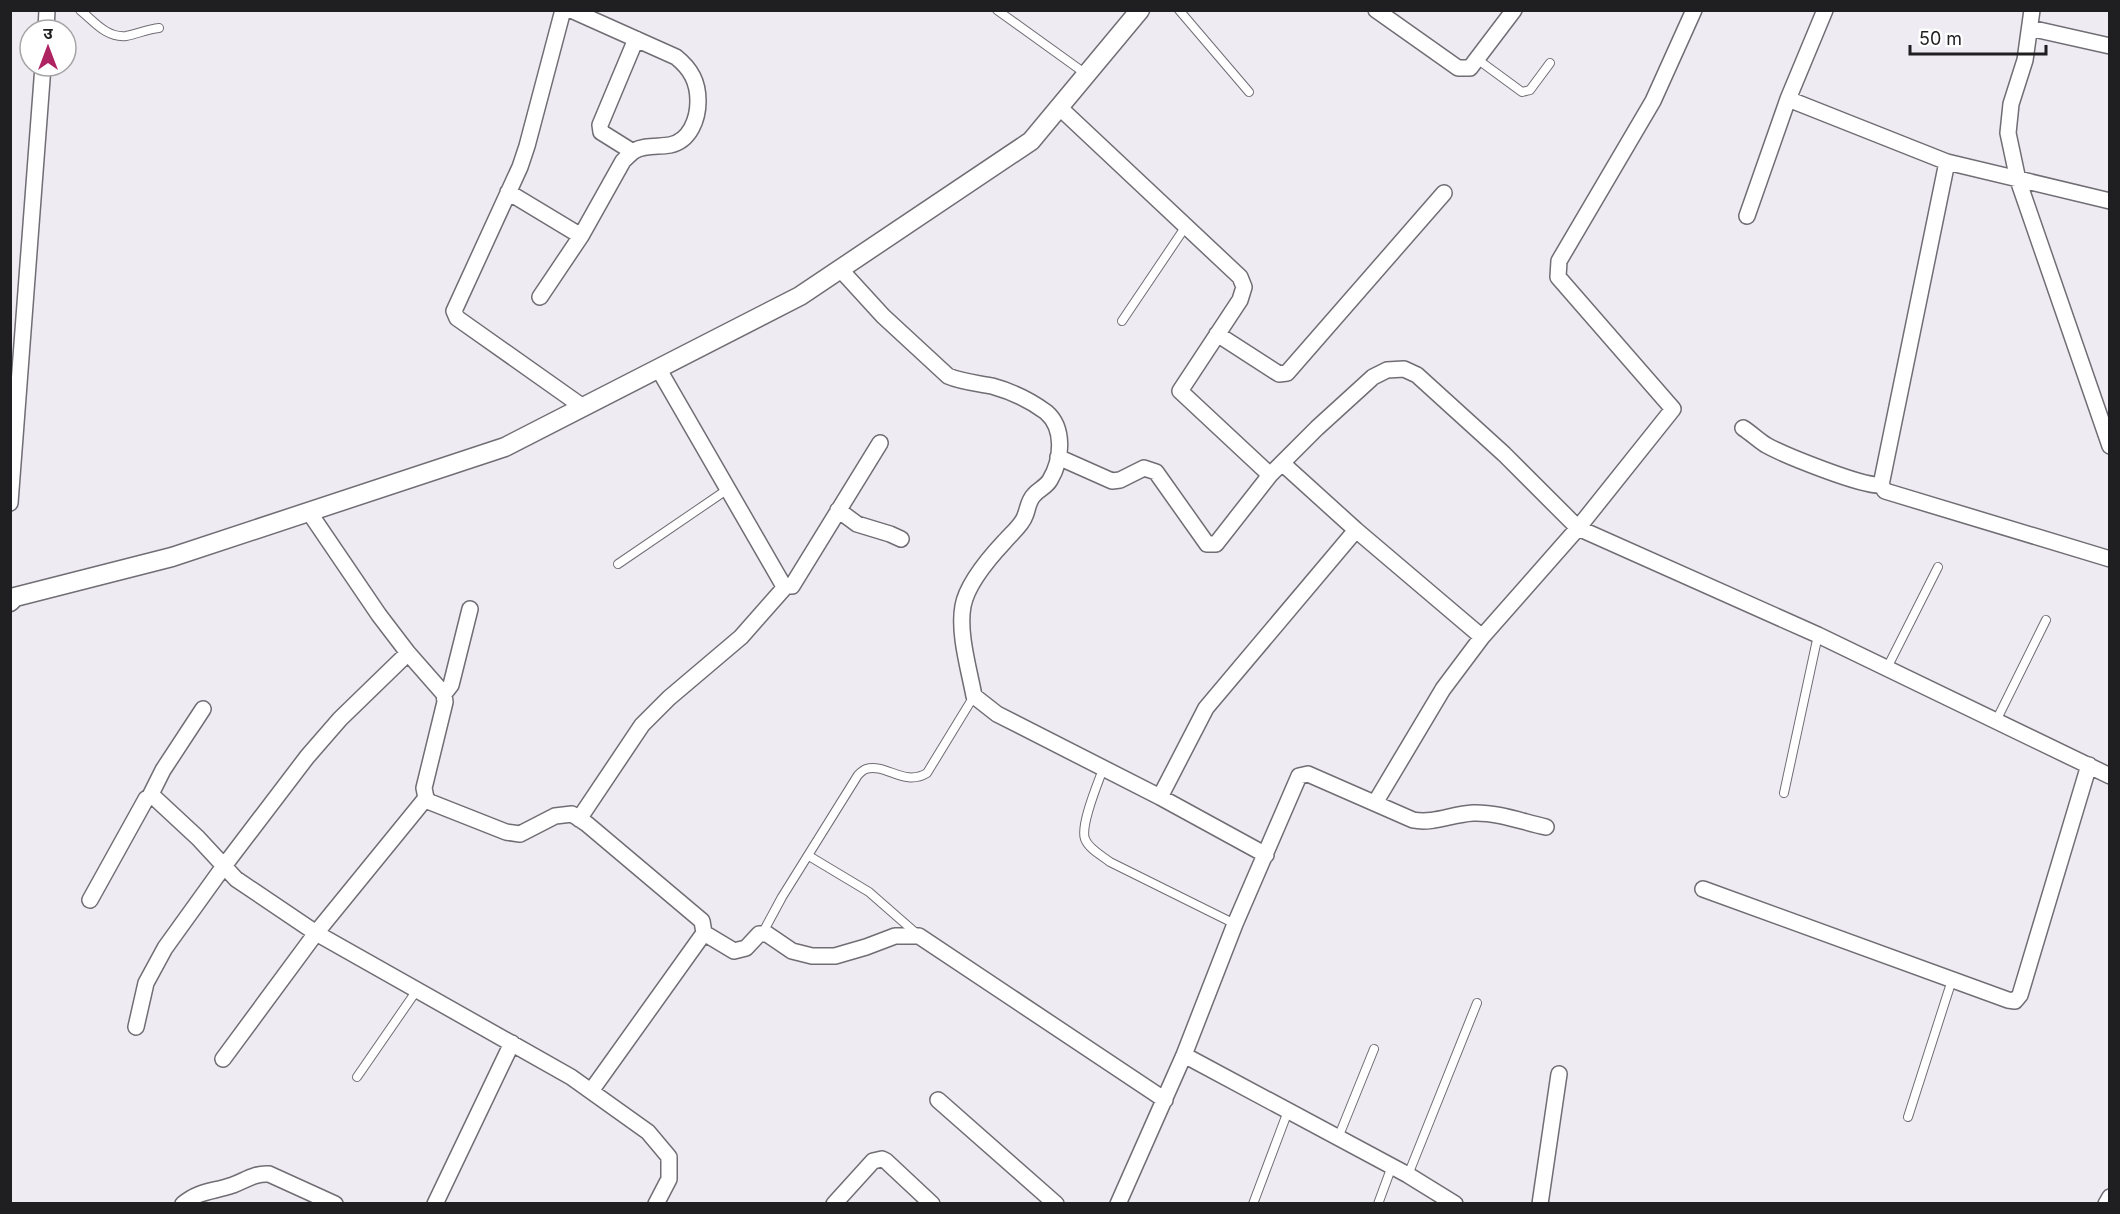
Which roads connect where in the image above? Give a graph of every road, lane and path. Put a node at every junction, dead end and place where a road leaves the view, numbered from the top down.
1 (80, 10) edge
2 (562, 10) edge
3 (571, 10) edge
4 (997, 10) edge
5 (1140, 10) edge
6 (1179, 10) edge
7 (1514, 10) edge
8 (1695, 10) edge
9 (1825, 10) edge
10 (2032, 10) edge
11 (1376, 11) edge
12 (159, 28) dead end
13 (2030, 28) junction
14 (636, 39) junction
15 (2109, 46) edge
16 (1477, 59) junction
17 (1550, 63) dead end
18 (1086, 74) junction
19 (42, 78) edge
20 (1249, 92) dead end
21 (1788, 99) junction
22 (1059, 106) junction
23 (633, 152) junction
24 (1947, 162) junction
25 (2018, 180) junction
26 (508, 192) junction
27 (1444, 193) dead end
28 (2109, 201) edge
29 (1747, 216) dead end
30 (1186, 226) junction
31 (580, 236) junction
32 (840, 269) junction
33 (540, 297) dead end
34 (1122, 321) dead end
35 (1217, 334) junction
36 (658, 368) junction
37 (583, 407) junction
38 (1743, 428) dead end
39 (880, 443) dead end
40 (2109, 446) edge
41 (1058, 457) junction
42 (1281, 463) junction
43 (1270, 475) junction
44 (1881, 484) junction
45 (728, 489) junction
46 (10, 503) edge
47 (838, 510) junction
48 (309, 512) junction
49 (1578, 528) junction
50 (1356, 530) junction
51 (902, 539) dead end
52 (2109, 559) edge
53 (618, 564) dead end
54 (1938, 567) dead end
55 (786, 586) junction
56 (10, 602) edge
57 (470, 609) dead end
58 (2046, 620) dead end
59 (1818, 635) junction
60 (1482, 637) junction
61 (408, 653) junction
62 (1887, 668) junction
63 (444, 694) junction
64 (974, 696) junction
65 (203, 709) dead end
66 (1996, 721) junction
67 (2089, 765) junction
68 (1103, 768) junction
69 (2109, 776) edge
70 (1784, 793) dead end
71 (150, 796) junction
72 (1160, 797) junction
73 (426, 798) junction
74 (1375, 803) junction
75 (579, 819) junction
76 (1546, 827) dead end
77 (1266, 855) junction
78 (809, 856) junction
79 (224, 866) junction
80 (1703, 889) dead end
81 (90, 900) dead end
82 (1235, 924) junction
83 (316, 933) junction
84 (704, 933) junction
85 (762, 934) junction
86 (919, 936) junction
87 (1953, 980) junction
88 (417, 990) junction
89 (1477, 1003) dead end
90 (136, 1027) dead end
91 (512, 1043) junction
92 (1374, 1049) dead end
93 (1184, 1056) junction
94 (223, 1059) dead end
95 (1559, 1074) dead end
96 (357, 1077) dead end
97 (591, 1091) junction
98 (938, 1100) dead end
99 (1165, 1100) junction
100 (1288, 1111) junction
101 (1908, 1117) dead end
102 (1338, 1138) junction
103 (1392, 1166) junction
104 (1408, 1175) junction
105 (2109, 1197) edge
106 (183, 1203) edge
107 (334, 1203) edge
108 (435, 1203) edge
109 (656, 1203) edge
110 (834, 1203) edge
111 (932, 1203) edge
112 (1056, 1203) edge
113 (1118, 1203) edge
114 (1253, 1203) edge
115 (1378, 1203) edge
116 (1455, 1203) edge
117 (1540, 1203) edge
118 (2106, 1203) edge

1 - 12 lane
2 - 26 street
3 - 14 street
4 - 18 lane
5 - 18 street
6 - 20 lane
7 - 16 street
8 - 49 street
9 - 21 street
10 - 13 street
11 - 16 street
13 - 15 street
13 - 25 street
14 - 23 street
14 - 23 street
16 - 17 lane
18 - 22 street
19 - 46 street
21 - 24 street
21 - 29 street
22 - 30 street
22 - 32 street
23 - 31 street
24 - 25 street
24 - 44 street
25 - 28 street
25 - 40 street
26 - 31 street
26 - 37 street
27 - 35 street
30 - 34 lane
30 - 35 street
31 - 33 street
32 - 36 street
32 - 41 street
35 - 43 street
36 - 37 street
36 - 45 street
37 - 48 street
38 - 44 street
39 - 47 street
41 - 43 street
41 - 64 street
42 - 43 street
42 - 49 street
42 - 50 street
44 - 52 street
45 - 53 lane
45 - 55 street
47 - 51 street
47 - 55 street
48 - 56 street
48 - 61 street
49 - 59 street
49 - 60 street
50 - 60 street
50 - 72 street
54 - 62 lane
55 - 75 street
57 - 63 street
58 - 66 lane
59 - 62 street
59 - 70 lane
60 - 74 street
61 - 63 street
61 - 79 street
62 - 66 street
63 - 73 street
64 - 68 street
64 - 78 lane
65 - 71 street
66 - 67 street
67 - 69 street
67 - 87 street
68 - 72 street
68 - 82 lane
71 - 79 street
71 - 81 street
72 - 77 street
73 - 75 street
73 - 83 street
74 - 76 street
74 - 77 street
75 - 84 street
77 - 82 street
78 - 85 lane
78 - 86 lane
79 - 83 street
79 - 90 street
80 - 87 street
82 - 93 street
83 - 88 street
83 - 94 street
84 - 85 street
84 - 97 street
85 - 86 street
86 - 99 street
87 - 101 lane
88 - 91 street
88 - 96 lane
89 - 104 lane
91 - 97 street
91 - 108 street
92 - 102 lane
93 - 99 street
93 - 100 street
95 - 117 street
97 - 109 street
98 - 112 street
99 - 113 street
100 - 102 street
100 - 114 lane
102 - 103 street
103 - 104 street
103 - 115 lane
104 - 116 street
105 - 118 street
106 - 107 street
110 - 111 street

